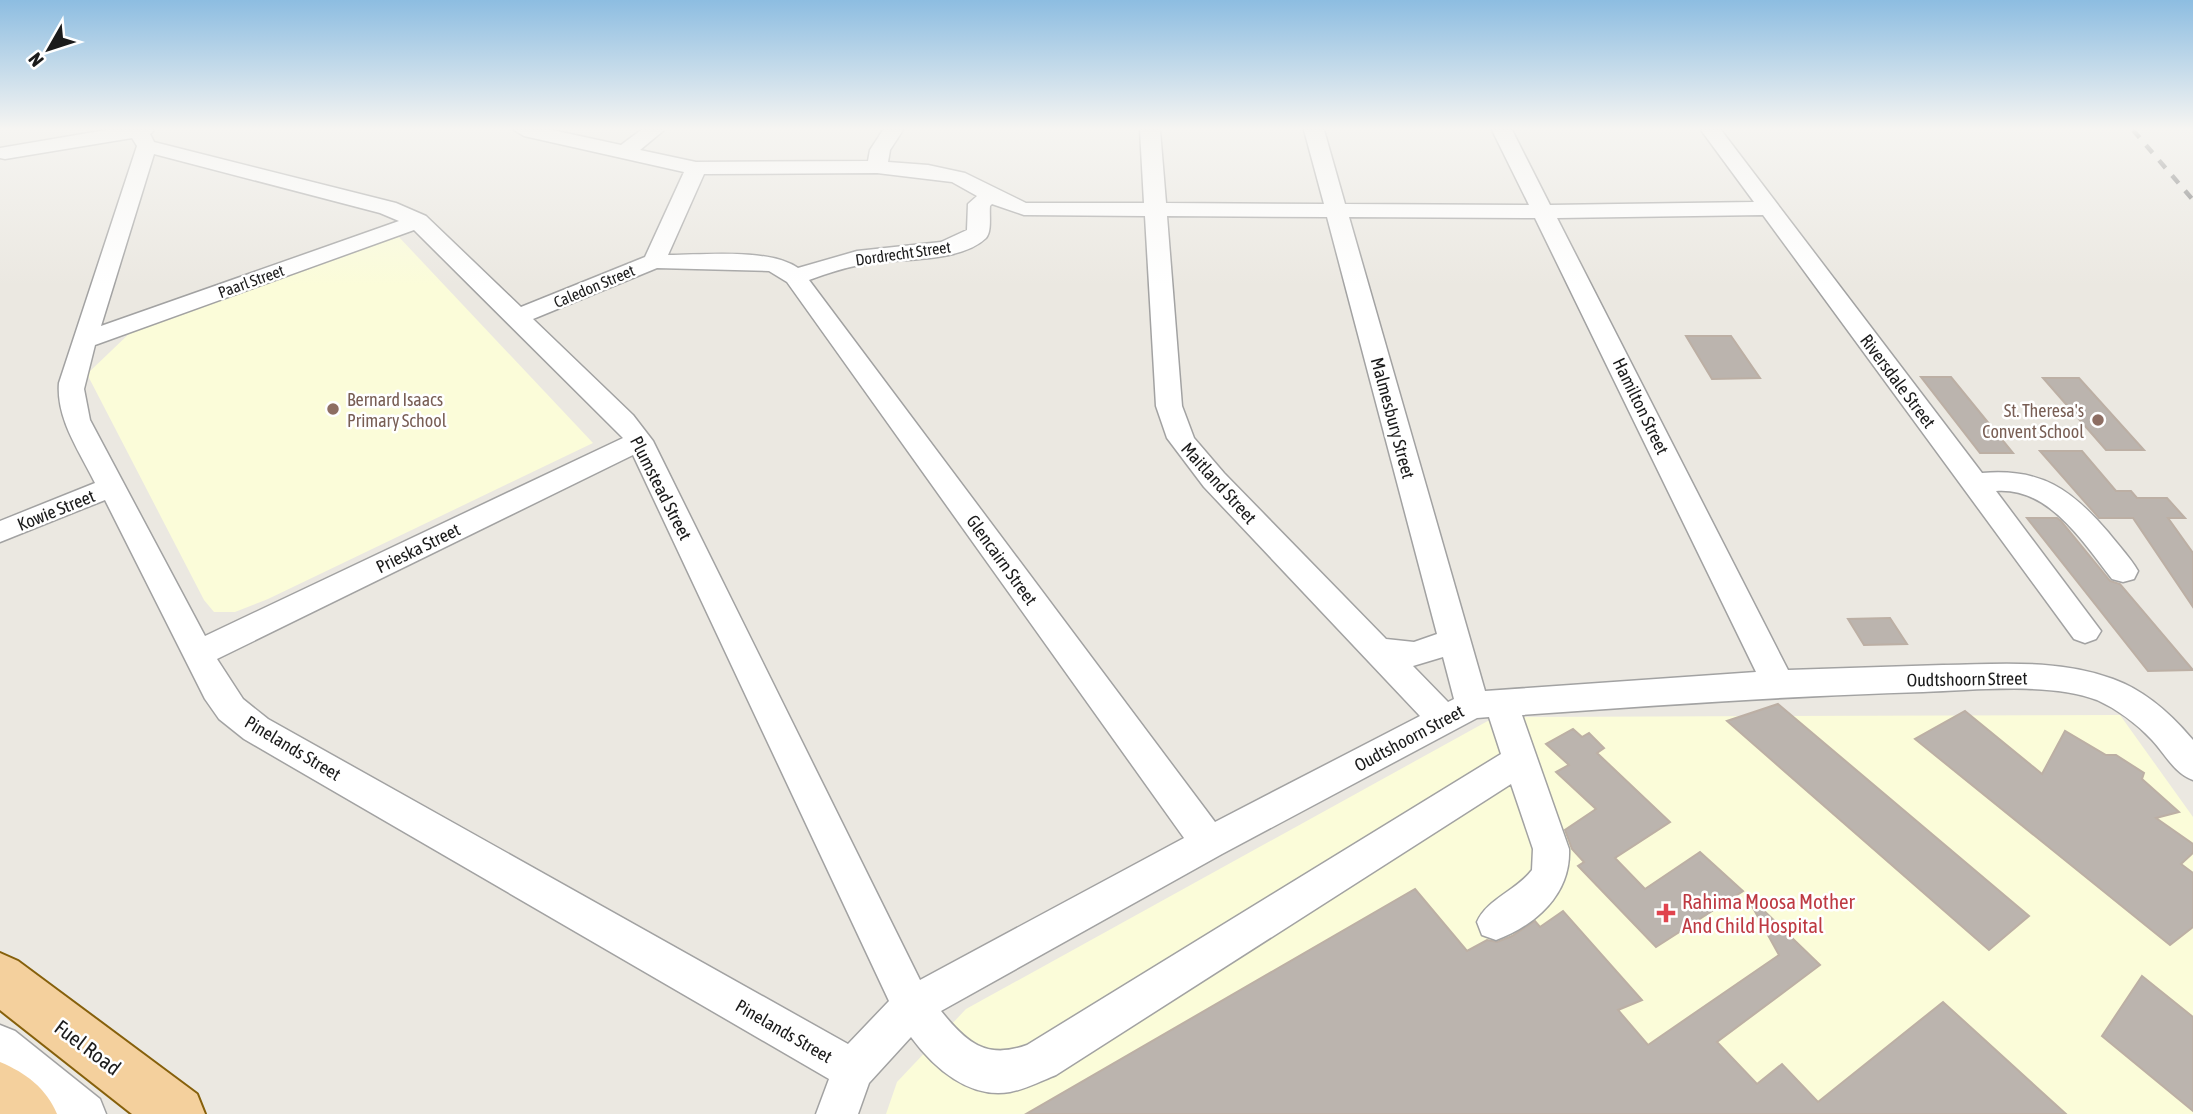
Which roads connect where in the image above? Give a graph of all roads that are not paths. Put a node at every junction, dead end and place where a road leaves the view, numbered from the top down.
1 (130, 182) edge
2 (300, 182) edge
3 (690, 182) edge
4 (966, 182) edge
5 (1153, 182) edge
6 (1329, 182) edge
7 (1529, 182) edge
8 (1749, 182) edge
9 (990, 196) junction
10 (1769, 208) junction
11 (1155, 211) junction
12 (1337, 211) junction
13 (1544, 212) junction
14 (418, 221) junction
15 (654, 261) junction
16 (794, 277) junction
17 (519, 317) junction
18 (84, 340) junction
19 (640, 442) junction
20 (1974, 484) junction
21 (111, 487) junction
22 (0, 532) edge
23 (2123, 571) dead end
24 (2085, 631) dead end
25 (1452, 640) junction
26 (1377, 650) junction
27 (197, 654) junction
28 (1778, 683) junction
29 (1473, 710) junction
30 (1521, 760) junction
31 (2193, 765) edge
32 (1209, 842) junction
33 (1496, 922) dead end
34 (0, 978) edge
35 (0, 1005) edge
36 (912, 1006) junction
37 (0, 1046) edge
38 (853, 1070) junction
39 (0, 1089) edge
40 (29, 1114) edge
41 (85, 1114) edge
42 (139, 1114) edge
43 (177, 1114) edge
44 (837, 1114) edge

1 - 18 street, Pinelands Street
2 - 14 street, Plumstead Street
3 - 15 street, Caledon Street
4 - 9 street
5 - 11 street, Maitland Street
6 - 12 street, Malmesbury Street
7 - 13 street, Hamilton Street
8 - 10 street, Riversdale Street
9 - 11 street
9 - 16 street, Dordrecht Street
10 - 13 street
10 - 20 street, Riversdale Street
11 - 12 street
11 - 26 street, Maitland Street
12 - 13 street
12 - 25 street, Malmesbury Street
13 - 28 street, Hamilton Street
14 - 17 street, Plumstead Street
14 - 18 street, Paarl Street
15 - 16 street
15 - 17 street, Caledon Street
16 - 32 street, Glencairn Street
17 - 19 street, Plumstead Street
18 - 21 street, Pinelands Street
19 - 27 street, Prieska Street
19 - 36 street, Plumstead Street
20 - 23 street
20 - 24 street, Riversdale Street
21 - 22 street, Kowie Street
21 - 27 street, Pinelands Street
25 - 26 street
25 - 29 street, Malmesbury Street
26 - 29 street, Maitland Street
27 - 38 street, Pinelands Street
28 - 29 street, Oudtshoorn Street
28 - 31 street, Oudtshoorn Street
29 - 30 street, Malmesbury Street
29 - 32 street, Oudtshoorn Street
30 - 33 street, Malmesbury Street
30 - 36 street, Plumstead Street
32 - 36 street, Oudtshoorn Street
34 - 43 main road, Fuel Road
35 - 42 street
36 - 38 street, Oudtshoorn Street
37 - 41 street
38 - 44 street, Oudtshoorn Street
39 - 40 main road

